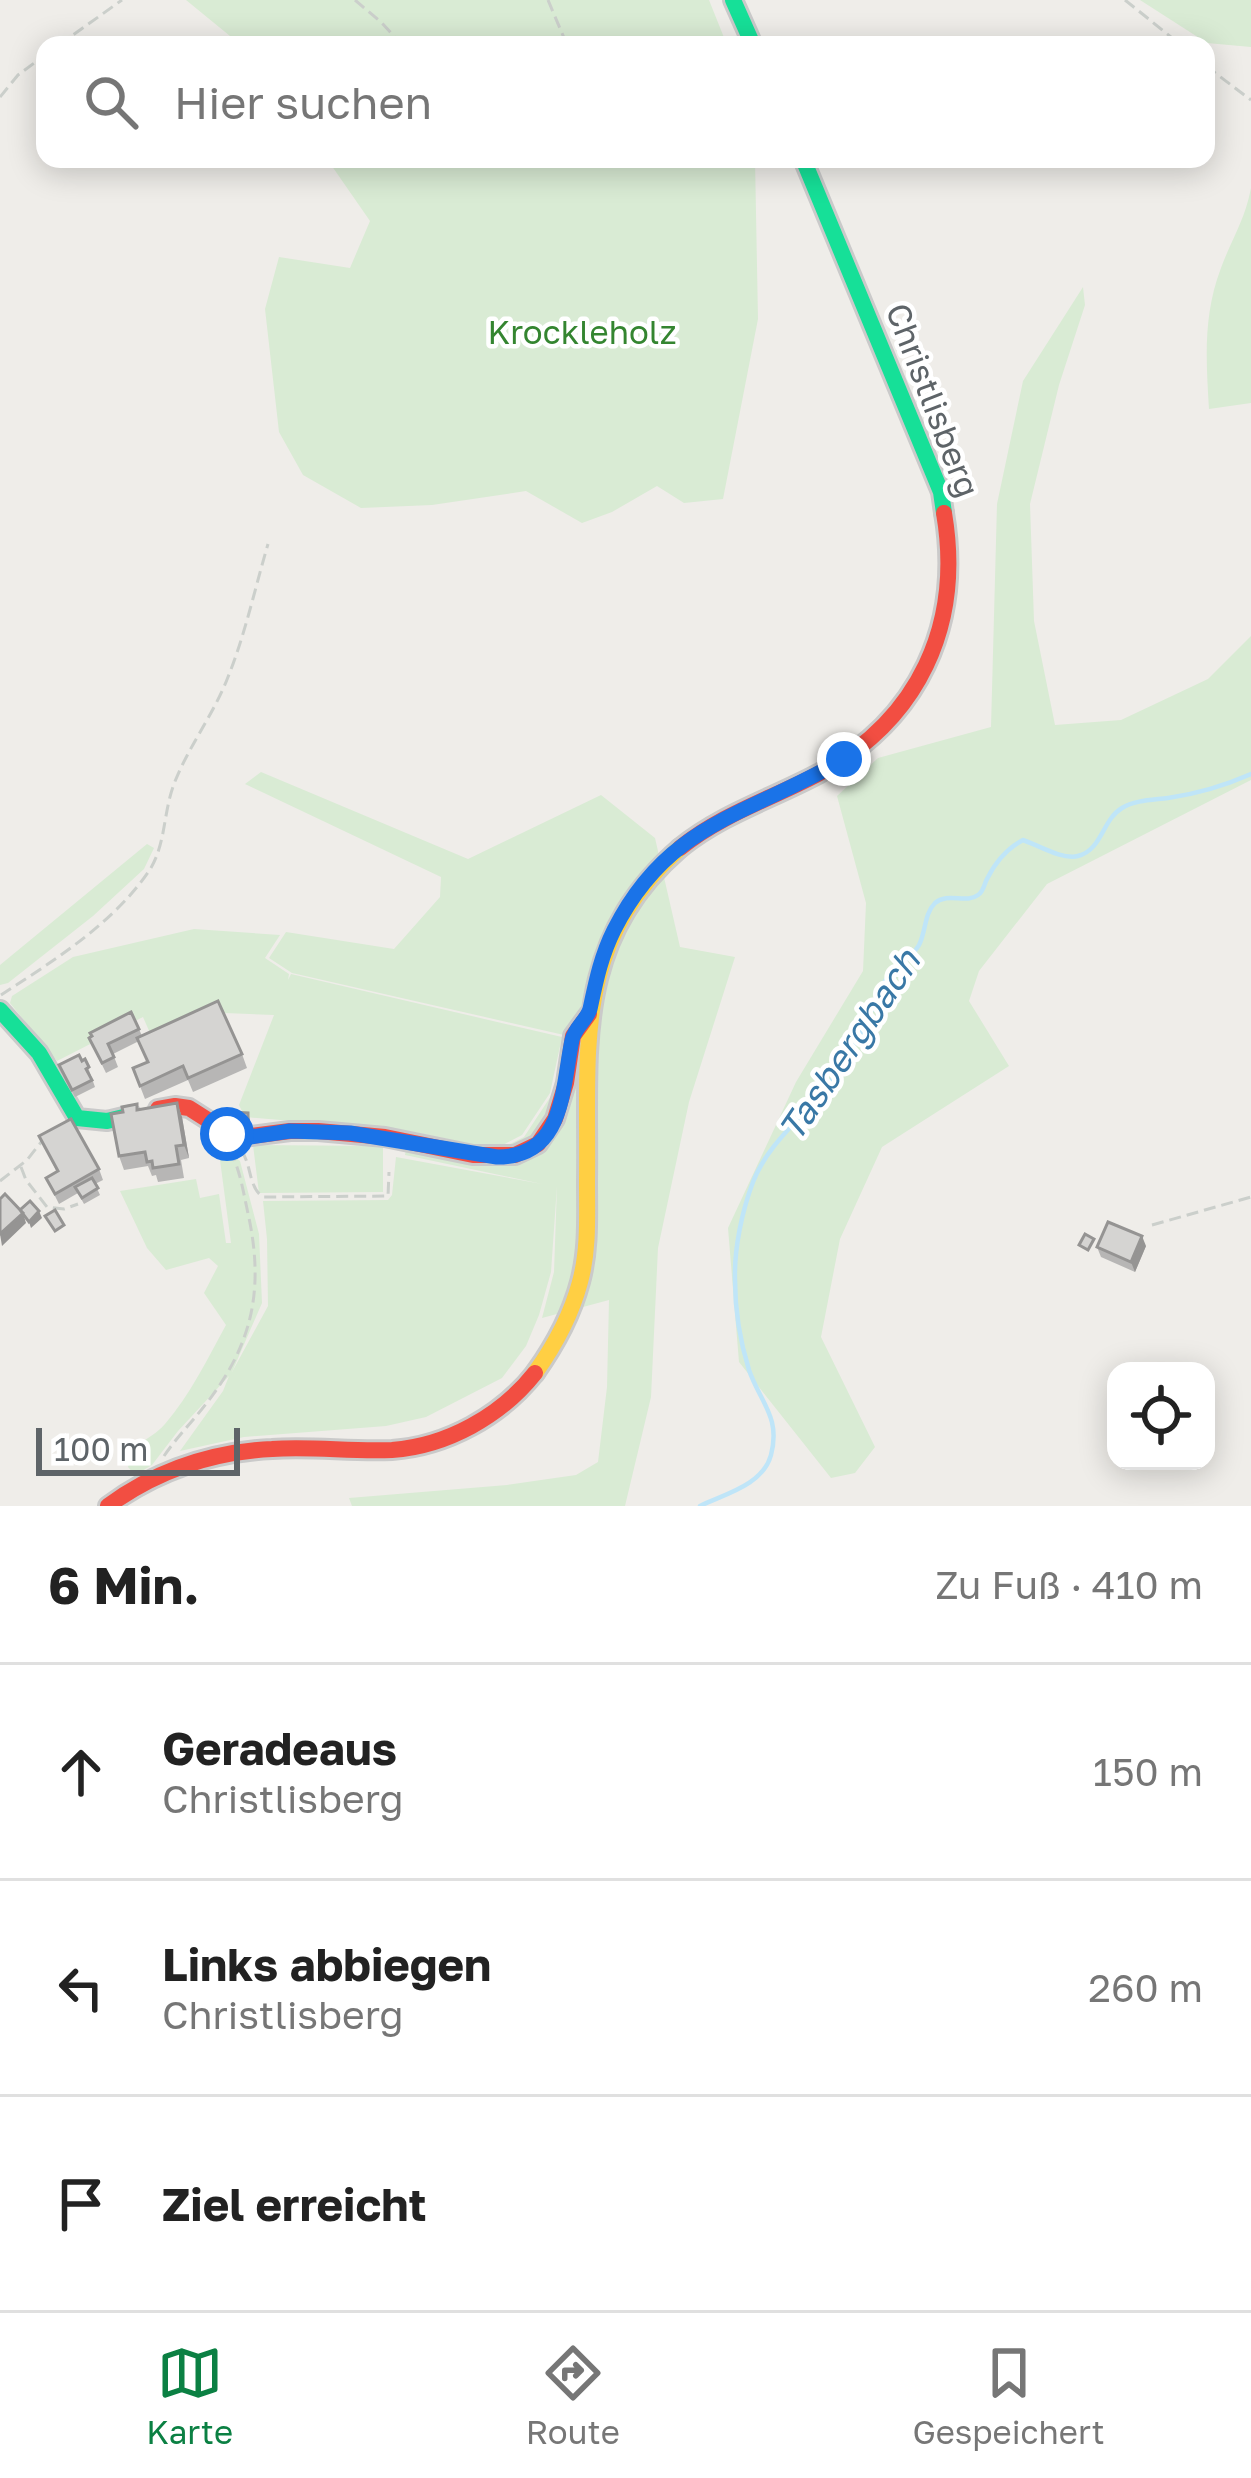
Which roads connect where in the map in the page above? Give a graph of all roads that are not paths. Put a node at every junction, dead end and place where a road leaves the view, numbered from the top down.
1 (733, 0) edge
2 (749, 36) edge
3 (807, 168) edge
4 (0, 1010) edge
5 (589, 1014) junction
6 (108, 1506) edge

1 - 2 main road
3 - 5 main road, Christlisberg
4 - 5 main road, Christlisberg
5 - 6 main road, Christlisberg

